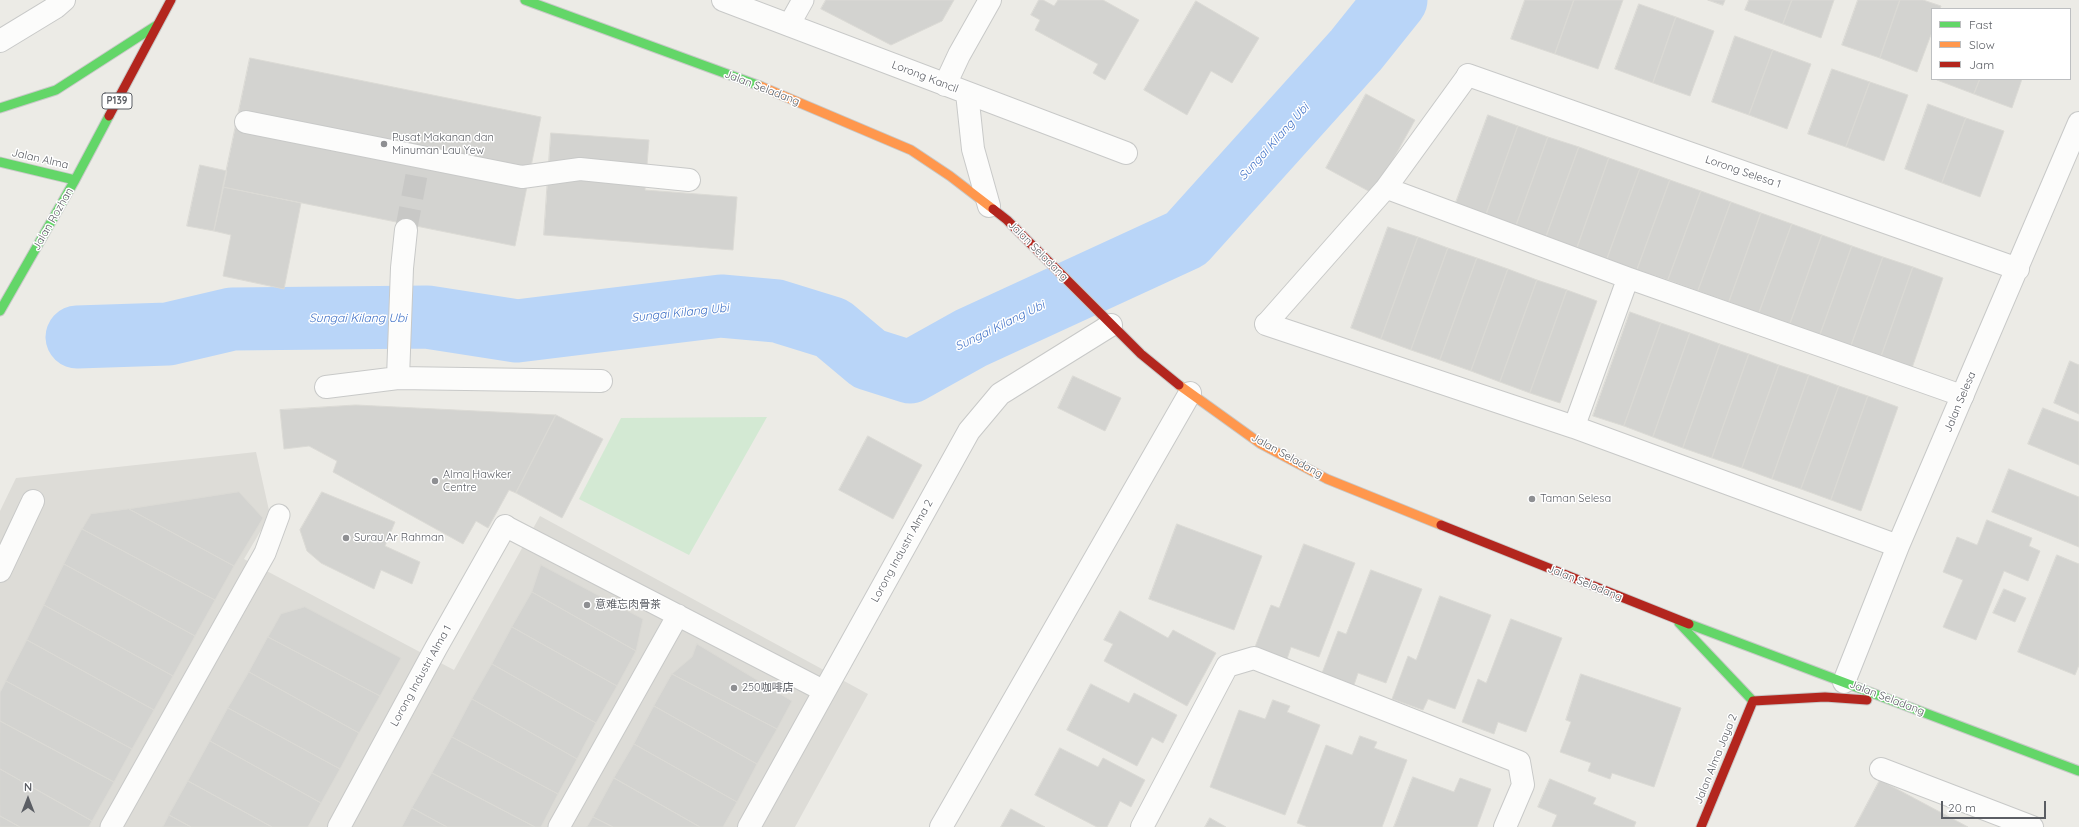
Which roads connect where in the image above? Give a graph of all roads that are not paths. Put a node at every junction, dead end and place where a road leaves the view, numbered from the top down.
1 (64, 0) edge
2 (172, 0) edge
3 (525, 0) edge
4 (723, 0) edge
5 (802, 0) edge
6 (990, 0) edge
7 (159, 23) junction
8 (789, 25) junction
9 (0, 40) edge
10 (1468, 75) joint
11 (945, 85) junction
12 (967, 93) junction
13 (0, 108) edge
14 (246, 122) dead end
15 (2079, 123) edge
16 (1126, 153) dead end
17 (0, 162) edge
18 (75, 180) junction
19 (689, 180) dead end
20 (1386, 188) junction
21 (989, 206) junction
22 (406, 230) tunnel mouth
23 (2018, 270) junction
24 (1628, 278) junction
25 (0, 311) edge
26 (1266, 324) joint
27 (1111, 325) junction
28 (398, 378) junction
29 (601, 381) dead end
30 (326, 387) dead end
31 (1190, 393) junction
32 (1963, 396) junction
33 (1574, 427) junction
34 (33, 501) dead end
35 (279, 515) dead end
36 (506, 526) joint
37 (1898, 546) junction
38 (0, 571) edge
39 (678, 615) junction
40 (1675, 619) junction
41 (1844, 682) junction
42 (824, 691) junction
43 (1753, 701) junction
44 (1902, 704) junction
45 (1882, 768) dead end
46 (2079, 771) edge
47 (111, 827) edge
48 (339, 827) edge
49 (559, 827) edge
50 (749, 827) edge
51 (941, 827) edge
52 (1142, 827) edge
53 (1505, 827) edge
54 (1701, 827) edge
55 (2032, 827) edge

1 - 9 street
2 - 7 street, Jalan Rozhan / P139
3 - 21 street, Jalan Seladang
4 - 8 street, Lorong Kancil
5 - 8 lane
6 - 11 street
7 - 13 street
7 - 18 street, Jalan Rozhan / P139
8 - 11 street, Lorong Kancil
10 - 20 lane
10 - 23 street, Lorong Selesa 1
11 - 12 street, Lorong Kancil
12 - 16 street, Lorong Kancil
12 - 21 street
14 - 19 street
15 - 23 street, Jalan Selesa
17 - 18 street, Jalan Alma
18 - 25 street, Jalan Rozhan / P139
20 - 24 lane
20 - 26 lane
21 - 27 street, Jalan Seladang
22 - 28 street
23 - 32 street, Jalan Selesa
24 - 32 lane
24 - 33 lane
26 - 33 street
27 - 31 street, Jalan Seladang
27 - 42 street, Lorong Industri Alma 2
28 - 29 street
28 - 30 street
31 - 40 street, Jalan Seladang
31 - 51 street
32 - 37 street, Jalan Selesa
33 - 37 street
34 - 38 street
35 - 47 lane
36 - 39 lane
36 - 48 street, Lorong Industri Alma 1
37 - 41 street, Jalan Selesa
39 - 42 lane
39 - 49 lane
40 - 41 street, Jalan Seladang
40 - 43 street
41 - 44 street, Jalan Seladang
42 - 50 street, Lorong Industri Alma 2
43 - 44 street
43 - 54 street, Jalan Alma Jaya 2
44 - 46 street, Jalan Seladang
45 - 55 street
52 - 53 street

